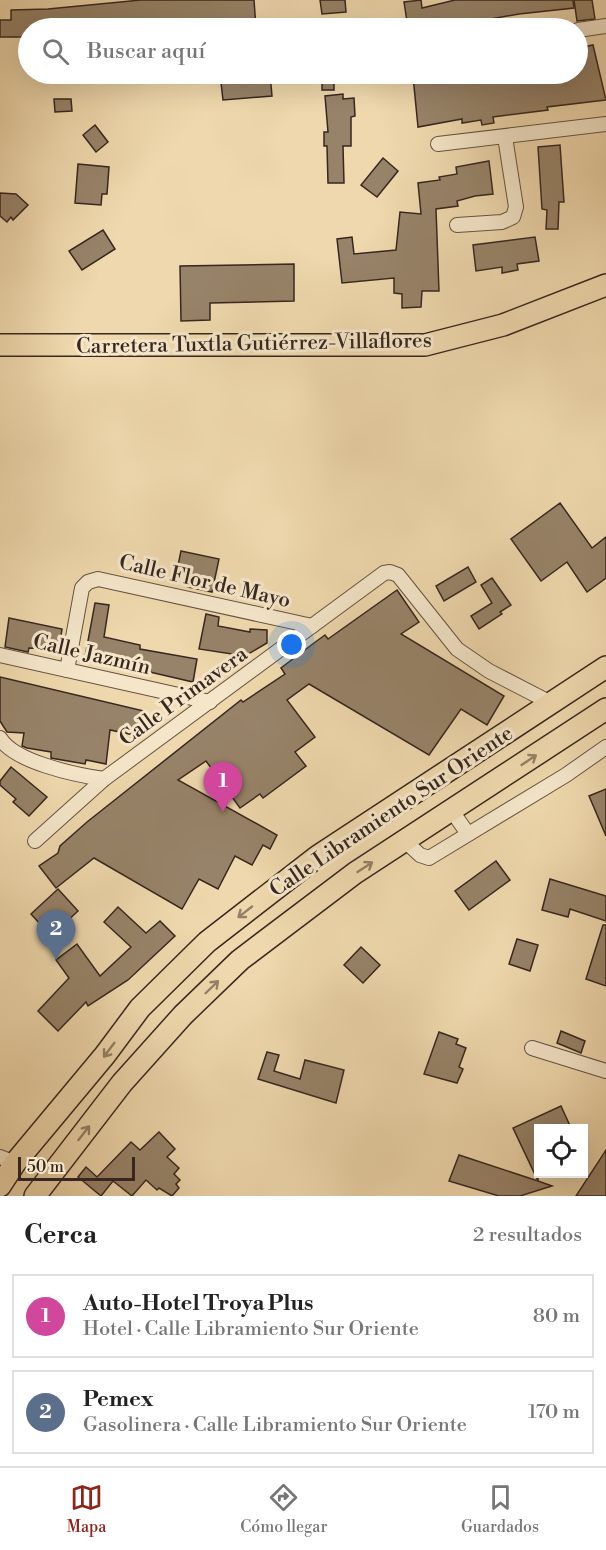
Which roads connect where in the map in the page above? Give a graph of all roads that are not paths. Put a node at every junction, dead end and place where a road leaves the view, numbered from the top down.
1 (606, 26) edge
2 (588, 29) edge
3 (606, 124) edge
4 (505, 137) junction
5 (438, 144) dead end
6 (457, 225) dead end
7 (606, 285) edge
8 (0, 345) edge
9 (312, 626) junction
10 (0, 655) edge
11 (606, 667) edge
12 (67, 670) junction
13 (210, 702) junction
14 (551, 703) junction
15 (606, 709) edge
16 (0, 738) edge
17 (606, 747) edge
18 (104, 779) junction
19 (452, 811) junction
20 (468, 834) junction
21 (35, 841) dead end
22 (405, 841) junction
23 (532, 1048) dead end
24 (606, 1071) edge
25 (8, 1160) edge
26 (0, 1186) edge
27 (35, 1196) edge

1 - 2 street
3 - 4 street
4 - 5 street
4 - 6 street
7 - 8 main road, Carretera Tuxtla Gutiérrez-Villaflores
9 - 12 street, Calle Flor de Mayo
9 - 13 street, Calle Primavera
9 - 14 street, Calle Primavera
10 - 12 street, Calle Jazmín
11 - 14 main road, Calle Libramiento Sur Oriente
12 - 13 street, Calle Jazmín
13 - 18 street, Calle Primavera
14 -> 25 main road, Calle Libramiento Sur Oriente
19 -> 15 main road, Calle Libramiento Sur Oriente
16 - 18 street
17 - 20 street
18 - 21 street, Calle Primavera
19 - 20 street
19 - 22 main road, Calle Libramiento Sur Oriente
20 - 22 street
27 -> 22 main road, Calle Libramiento Sur Oriente
23 - 24 street
25 - 26 main road, Calle Libramiento Sur Oriente

